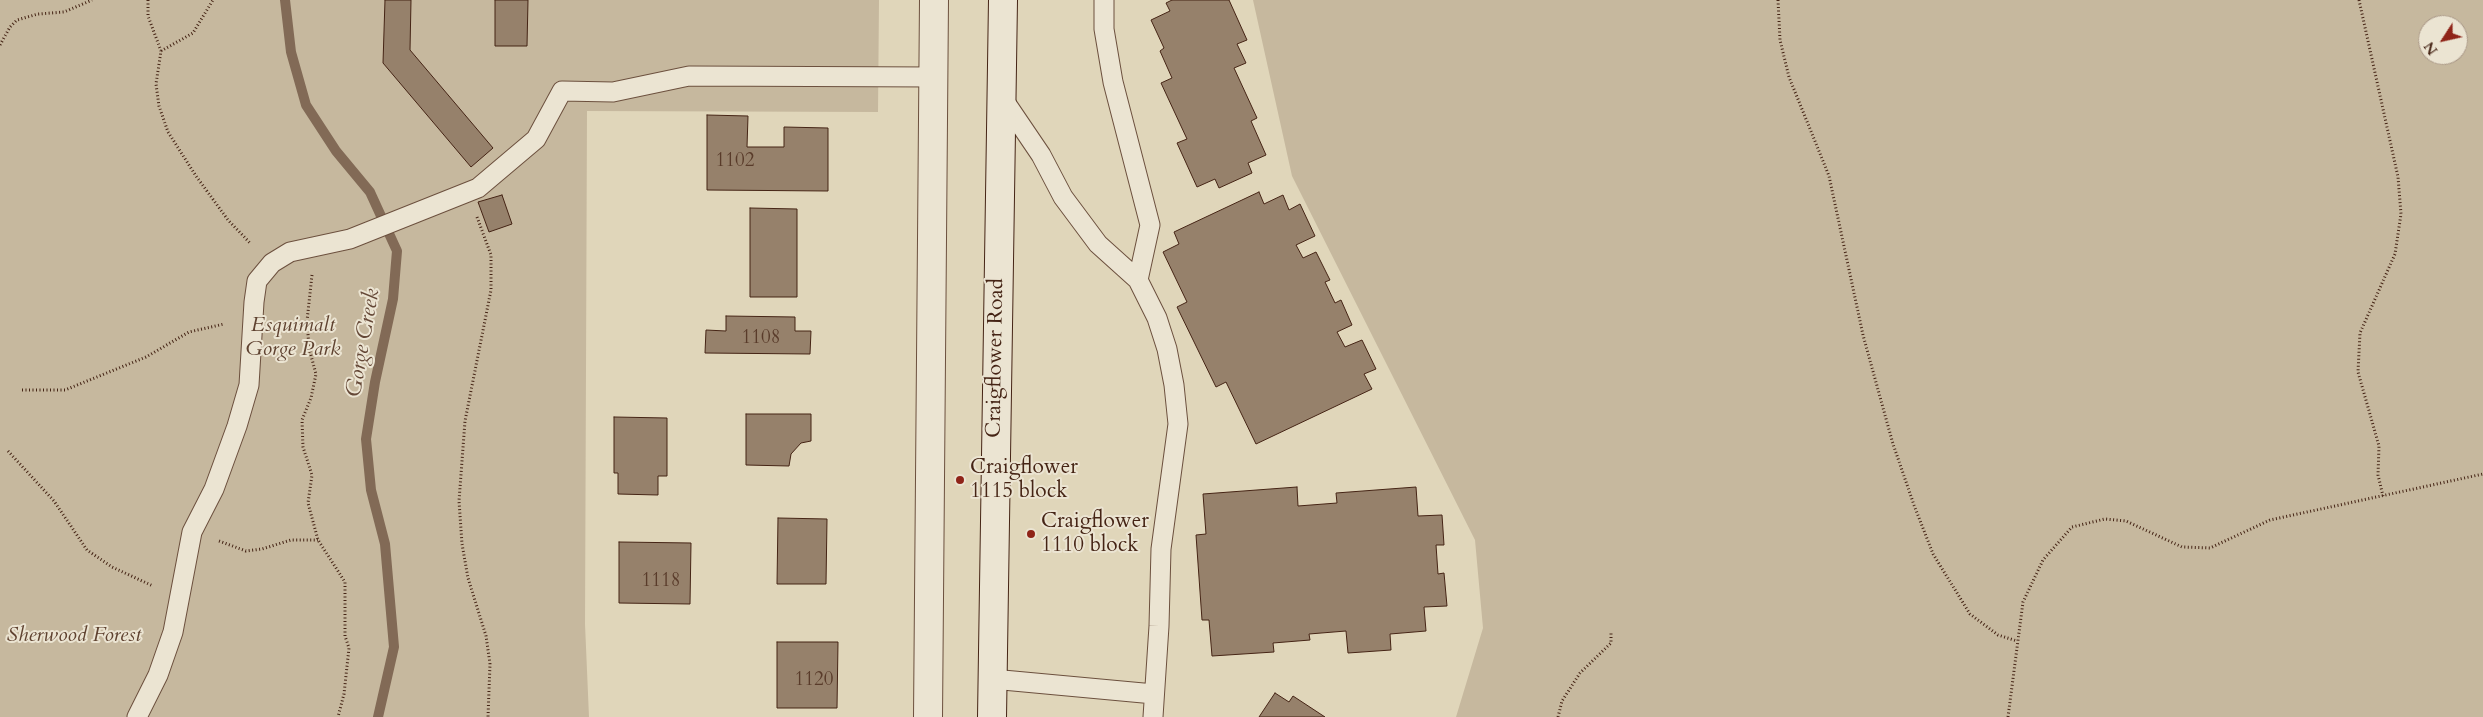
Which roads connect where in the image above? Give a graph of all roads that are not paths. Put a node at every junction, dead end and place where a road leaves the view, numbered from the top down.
1 (934, 0) edge
2 (1003, 0) edge
3 (1104, 0) edge
4 (934, 77) junction
5 (1002, 96) junction
6 (1138, 280) junction
7 (992, 679) junction
8 (1154, 694) junction
9 (137, 717) edge
10 (928, 717) edge
11 (992, 717) edge
12 (1152, 717) edge

1 - 4 main road
2 - 5 main road, Craigflower Road
3 - 6 lane
4 - 9 lane
4 - 10 main road
5 - 6 lane
5 - 7 main road, Craigflower Road
6 - 8 lane
7 - 8 lane
7 - 11 main road, Craigflower Road
8 - 12 lane

